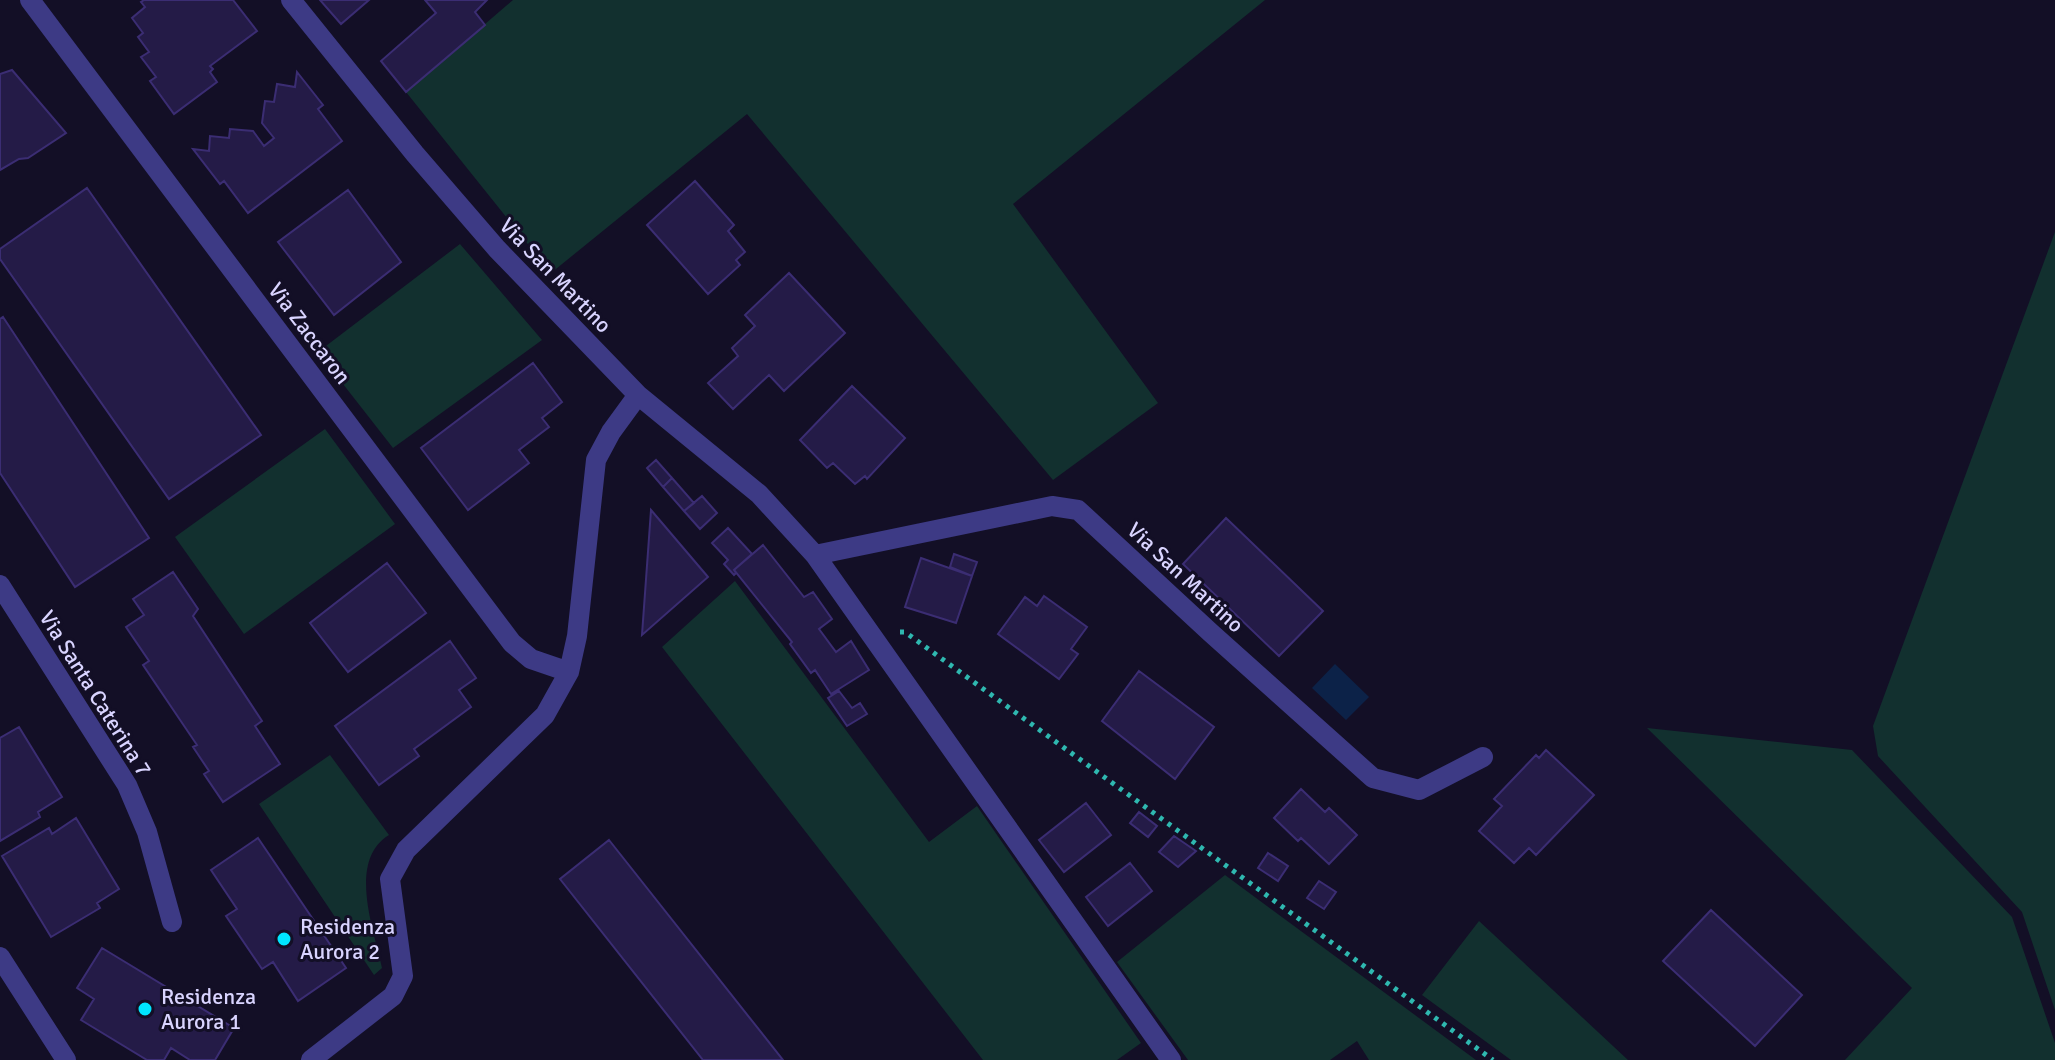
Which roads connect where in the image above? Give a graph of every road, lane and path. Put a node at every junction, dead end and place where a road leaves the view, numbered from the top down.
1 (30, 0) edge
2 (291, 0) edge
3 (638, 395) junction
4 (815, 555) junction
5 (0, 585) edge
6 (872, 636) junction
7 (569, 672) junction
8 (1483, 757) dead end
9 (172, 922) dead end
10 (0, 957) edge
11 (66, 1060) edge
12 (311, 1060) edge
13 (1171, 1060) edge
14 (1493, 1060) edge

1 - 7 street, Via Zaccaron
2 - 3 street, Via San Martino
3 - 4 street, Via San Martino
3 - 7 street
4 - 6 street, Via San Martino
4 - 8 street, Via San Martino
5 - 9 street, Via Santa Caterina 7
6 - 13 street, Via San Martino
6 - 14 path
7 - 12 street
10 - 11 street

